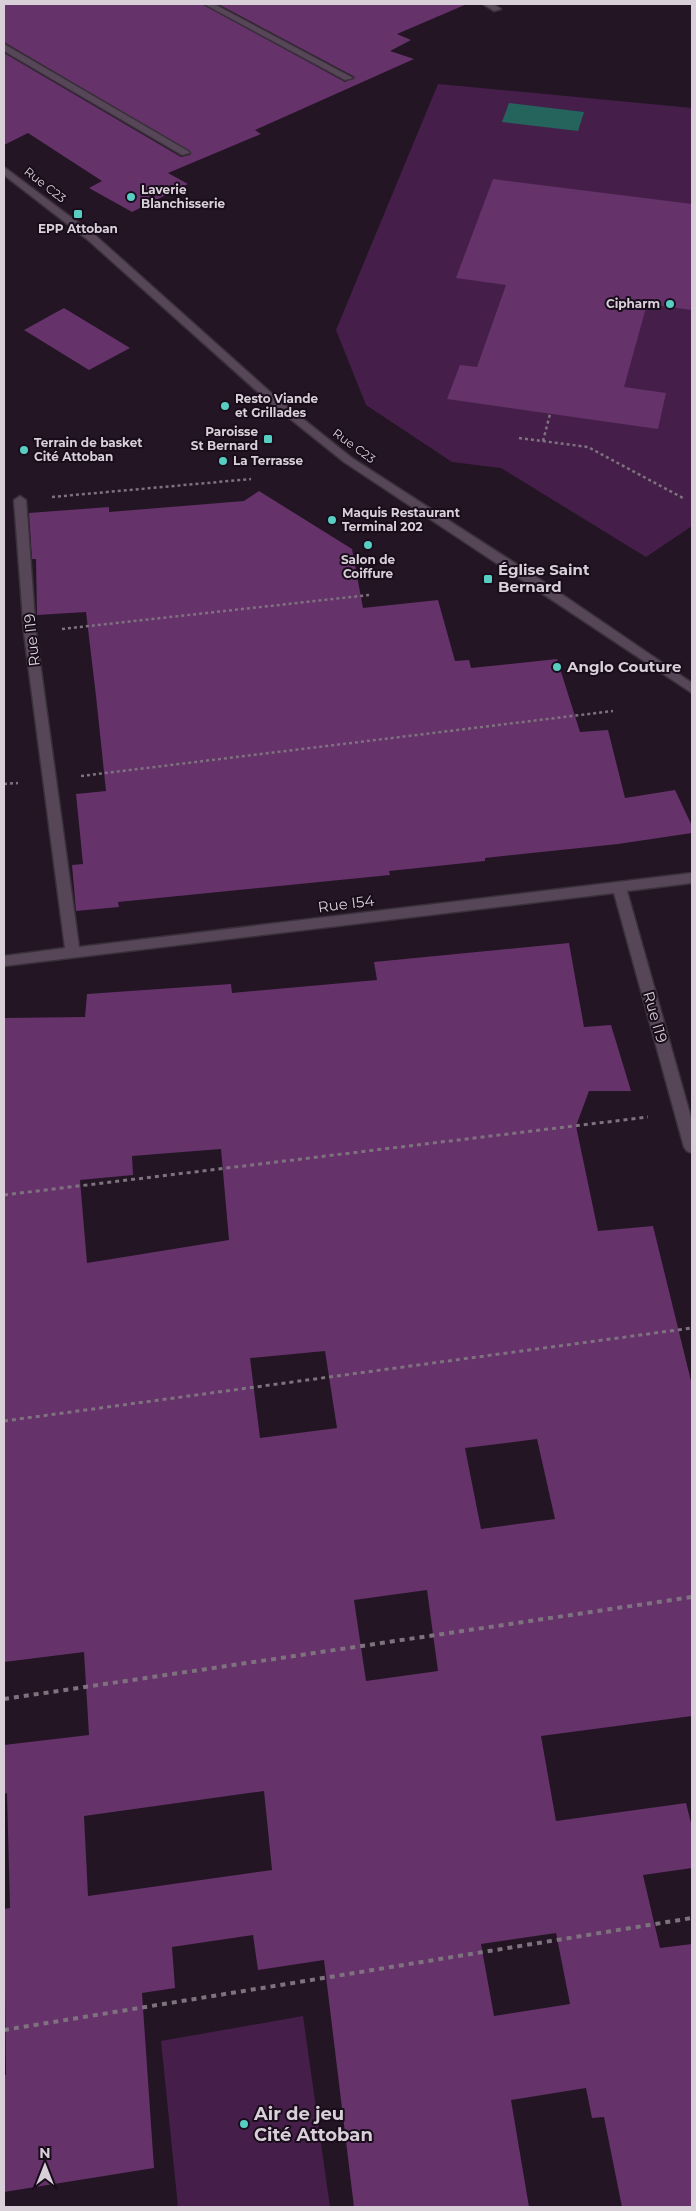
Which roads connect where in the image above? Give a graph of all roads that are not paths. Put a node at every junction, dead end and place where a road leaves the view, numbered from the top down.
1 (208, 4) edge
2 (487, 4) edge
3 (497, 9) dead end
4 (4, 47) edge
5 (348, 78) dead end
6 (185, 154) dead end
7 (4, 170) edge
8 (20, 500) road end
9 (692, 689) edge
10 (692, 878) edge
11 (619, 887) junction
12 (74, 953) junction
13 (4, 961) edge
14 (692, 1147) edge

1 - 5 street
2 - 3 street
4 - 6 street
7 - 9 street, Rue C23
8 - 12 street, Rue I19
10 - 11 street, Rue I54
11 - 12 street, Rue I54
11 - 14 street, Rue I19
12 - 13 street, Rue I54

